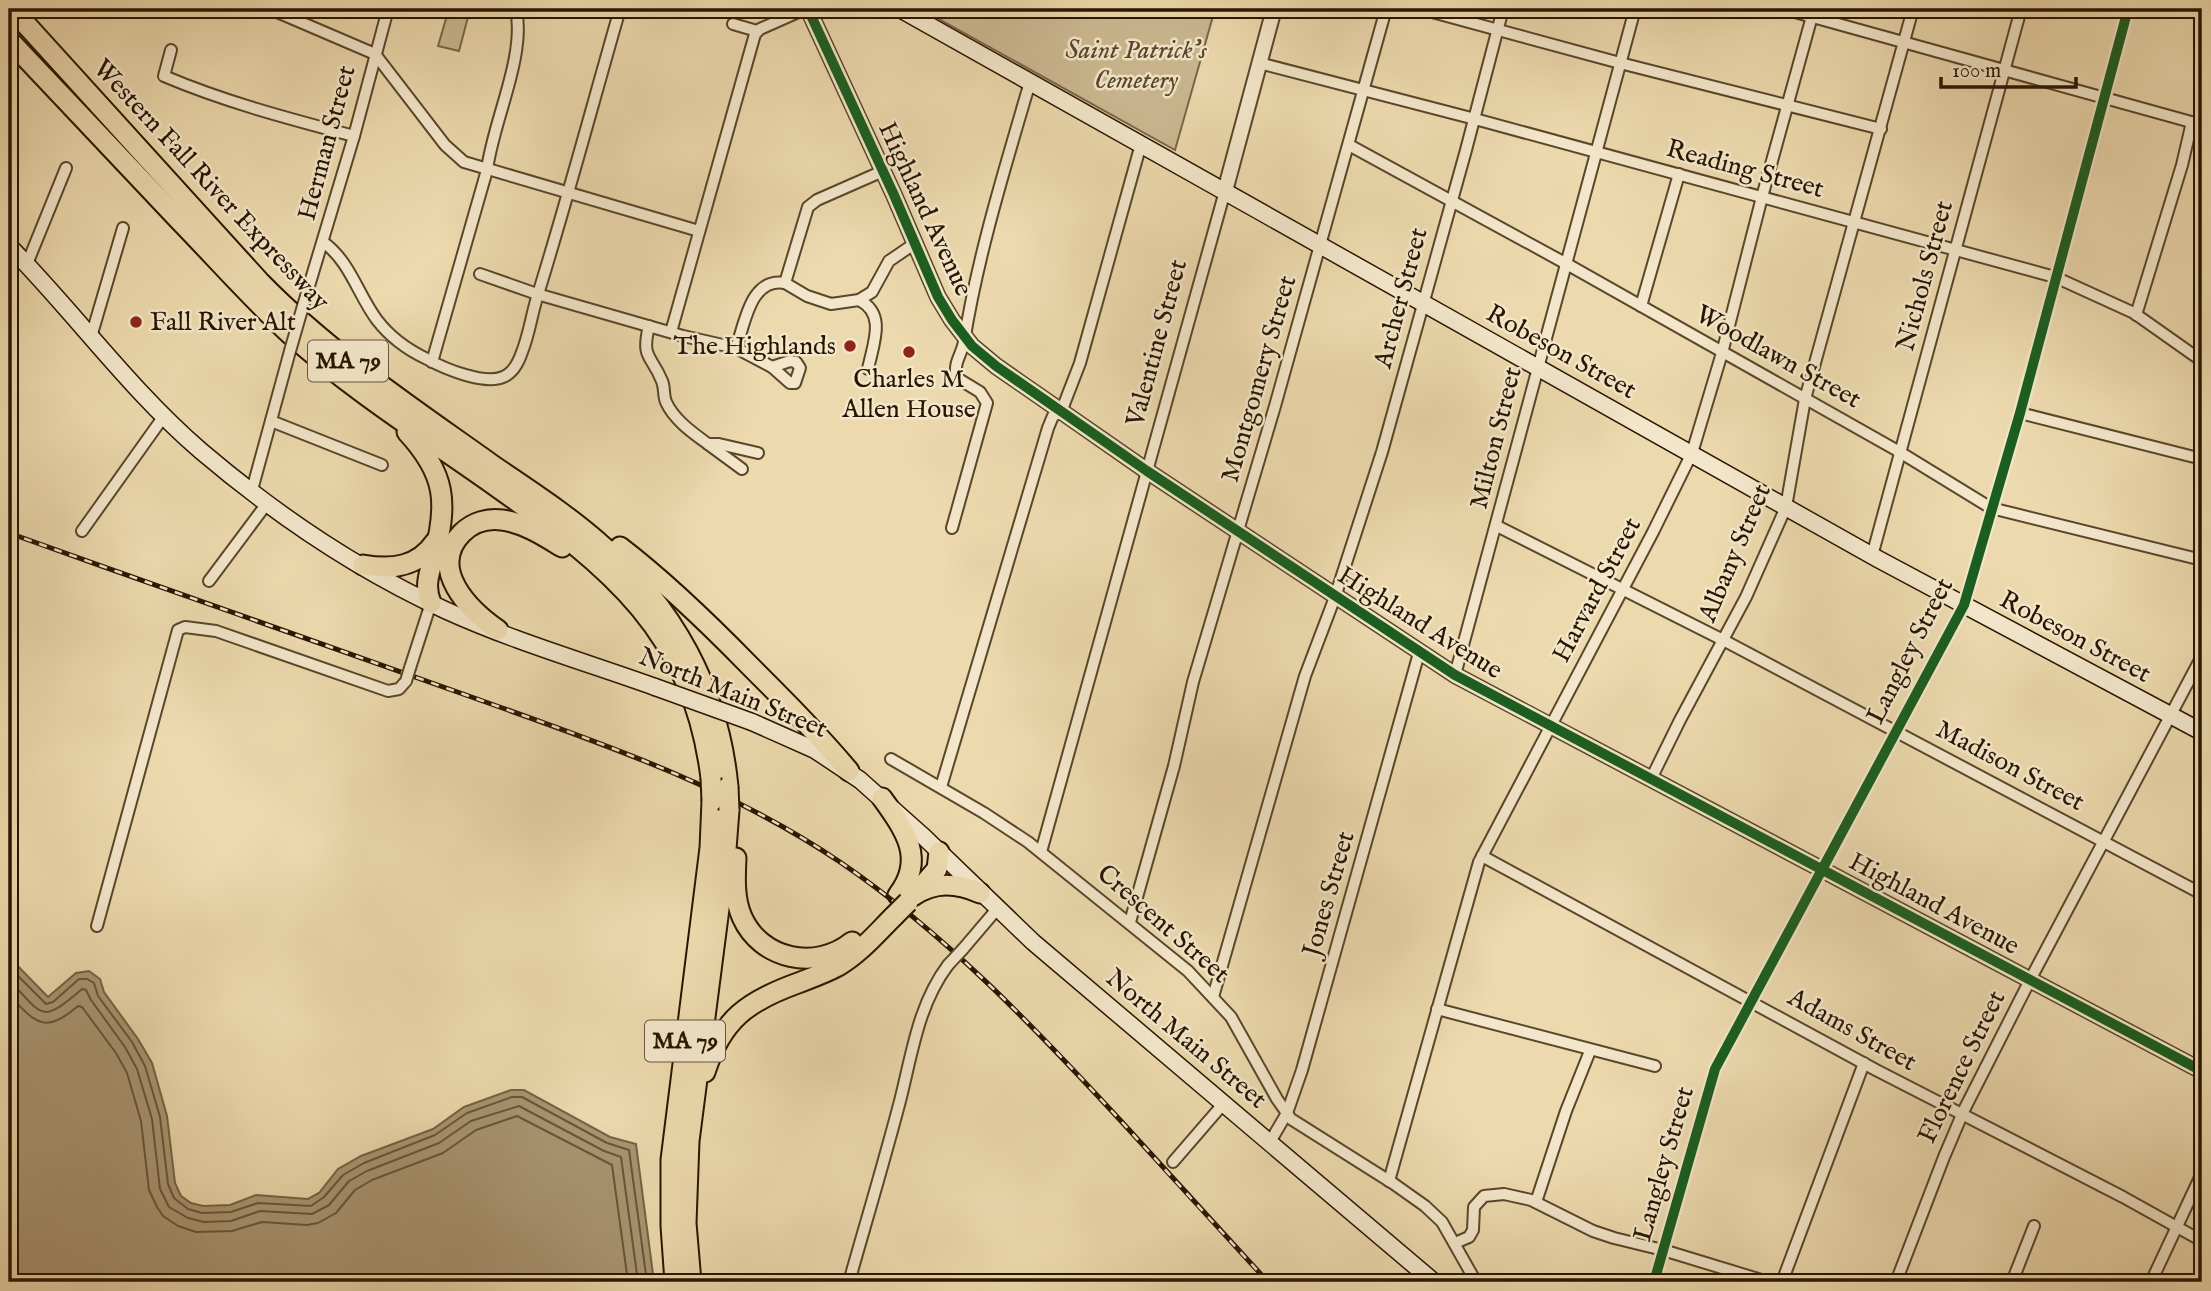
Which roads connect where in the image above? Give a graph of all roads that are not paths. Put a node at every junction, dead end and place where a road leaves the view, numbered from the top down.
1 (12, 9) edge
2 (270, 9) edge
3 (388, 9) edge
4 (516, 9) edge
5 (620, 9) edge
6 (806, 9) edge
7 (900, 9) edge
8 (1274, 9) edge
9 (1386, 9) edge
10 (1421, 9) edge
11 (1503, 9) edge
12 (1635, 9) edge
13 (1784, 9) edge
14 (1913, 9) edge
15 (2021, 9) edge
16 (2128, 9) edge
17 (1813, 12) edge
18 (733, 24) dead end
19 (1498, 29) junction
20 (757, 31) junction
21 (9, 40) edge
22 (1904, 42) junction
23 (171, 50) dead end
24 (375, 54) junction
25 (1258, 63) junction
26 (1620, 63) junction
27 (2004, 70) junction
28 (1030, 82) junction
29 (1364, 89) junction
30 (2104, 97) junction
31 (1788, 106) junction
32 (1475, 118) junction
33 (2197, 123) edge
34 (1881, 129) junction
35 (354, 136) junction
36 (1141, 144) junction
37 (1349, 145) junction
38 (1597, 152) junction
39 (66, 168) dead end
40 (487, 170) junction
41 (883, 171) junction
42 (1679, 174) junction
43 (1225, 191) junction
44 (569, 193) junction
45 (1762, 197) junction
46 (1451, 200) junction
47 (1856, 222) junction
48 (123, 228) dead end
49 (699, 231) junction
50 (323, 242) junction
51 (914, 244) junction
52 (9, 246) edge
53 (1320, 246) junction
54 (1957, 249) junction
55 (1565, 263) junction
56 (27, 264) junction
57 (480, 274) dead end
58 (2055, 277) junction
59 (785, 283) junction
60 (537, 295) junction
61 (859, 300) junction
62 (1423, 303) junction
63 (1641, 306) junction
64 (2136, 315) junction
65 (649, 326) junction
66 (671, 332) junction
67 (965, 336) junction
68 (91, 337) junction
69 (736, 348) junction
70 (1723, 353) junction
71 (2202, 361) edge
72 (432, 362) junction
73 (772, 367) dead end
74 (1538, 367) junction
75 (868, 369) dead end
76 (354, 385) junction
77 (1805, 399) junction
78 (1061, 412) junction
79 (2020, 413) junction
80 (164, 416) junction
81 (271, 421) junction
82 (708, 444) junction
83 (1899, 452) junction
84 (758, 453) dead end
85 (1692, 453) junction
86 (2202, 459) edge
87 (382, 465) dead end
88 (742, 469) dead end
89 (1147, 471) junction
90 (251, 490) junction
91 (535, 495) junction
92 (268, 502) junction
93 (1786, 507) junction
94 (1991, 508) junction
95 (1497, 526) junction
96 (952, 528) dead end
97 (82, 531) dead end
98 (440, 532) junction
99 (1239, 532) junction
100 (450, 552) junction
101 (1872, 556) junction
102 (2202, 560) edge
103 (363, 565) junction
104 (209, 581) dead end
105 (1623, 589) junction
106 (1335, 597) junction
107 (431, 603) junction
108 (1964, 605) junction
109 (648, 617) junction
110 (498, 631) junction
111 (1723, 640) junction
112 (1419, 653) junction
113 (2202, 656) edge
114 (1455, 675) junction
115 (2171, 715) junction
116 (1551, 727) junction
117 (1895, 731) junction
118 (2202, 732) edge
119 (891, 759) dead end
120 (849, 771) junction
121 (1651, 779) junction
122 (941, 788) junction
123 (726, 797) junction
124 (882, 798) junction
125 (2104, 842) junction
126 (939, 852) junction
127 (1041, 852) junction
128 (1482, 856) junction
129 (1822, 870) junction
130 (980, 893) junction
131 (2202, 894) edge
132 (899, 904) junction
133 (997, 909) junction
134 (1130, 922) junction
135 (97, 926) dead end
136 (2030, 980) junction
137 (1213, 997) junction
138 (1752, 1000) junction
139 (1437, 1009) junction
140 (1590, 1051) junction
141 (1864, 1063) junction
142 (1654, 1066) dead end
143 (2202, 1071) edge
144 (1224, 1102) junction
145 (1287, 1113) junction
146 (1962, 1114) junction
147 (689, 1141) junction
148 (1270, 1142) junction
149 (1173, 1161) dead end
150 (2202, 1173) edge
151 (1389, 1181) junction
152 (1536, 1202) junction
153 (2034, 1226) dead end
154 (2175, 1228) junction
155 (2202, 1241) edge
156 (1455, 1243) junction
157 (1663, 1250) junction
158 (675, 1282) edge
159 (691, 1282) edge
160 (849, 1282) edge
161 (1434, 1282) edge
162 (1476, 1282) edge
163 (1654, 1282) edge
164 (1768, 1282) edge
165 (1782, 1282) edge
166 (1896, 1282) edge
167 (2012, 1282) edge
168 (2151, 1282) edge

1 - 91 highway, Western Fall River Expressway / MA 79
2 - 24 street
3 - 24 street, Herman Street
4 - 40 street
5 - 44 street
6 - 20 street
6 - 41 street, Highland Avenue
7 - 28 main road, Robeson Street
8 - 25 street, Valentine Street
9 - 29 street, Montgomery Street
10 - 19 street
11 - 19 street, Archer Street
12 - 26 street, Milton Street
13 - 17 street
14 - 22 street, Albany Street
15 - 27 street, Nichols Street
16 - 30 street, Langley Street
17 - 22 street
17 - 31 street, Harvard Street
18 - 20 street
19 - 26 street
19 - 32 street, Archer Street
20 - 49 street
21 - 76 highway, Western Fall River Expressway / MA 79
22 - 27 street
22 - 34 street, Albany Street
23 - 35 street
24 - 35 street, Herman Street
24 - 40 street
25 - 29 street, Reading Street
25 - 43 street, Valentine Street
26 - 31 street
26 - 38 street, Milton Street
27 - 30 street
27 - 54 street, Nichols Street
28 - 36 main road, Robeson Street
28 - 67 street
29 - 32 street, Reading Street
29 - 37 street, Montgomery Street
30 - 33 street
30 - 58 street, Langley Street
31 - 34 street
31 - 45 street, Harvard Street
32 - 38 street, Reading Street
32 - 46 street, Archer Street
33 - 64 street
34 - 47 street, Albany Street
35 - 50 street, Herman Street
36 - 43 main road, Robeson Street
36 - 78 street
37 - 46 street, Woodlawn Street
37 - 53 street, Montgomery Street
38 - 42 street, Reading Street
38 - 55 street, Milton Street
39 - 56 street
40 - 44 street
40 - 72 street
41 - 51 street, Highland Avenue
41 - 59 street
42 - 45 street, Reading Street
42 - 63 street
43 - 53 main road, Robeson Street
43 - 89 street, Valentine Street
44 - 49 street
44 - 60 street
45 - 47 street, Reading Street
45 - 70 street, Harvard Street
46 - 55 street, Woodlawn Street
46 - 62 street, Archer Street
47 - 54 street, Reading Street
47 - 77 street, Albany Street
48 - 68 street
49 - 66 street
50 - 72 street
50 - 81 street, Herman Street, bridge
51 - 61 street
51 - 67 street, Highland Avenue
52 - 56 main road, North Main Street
53 - 62 main road, Robeson Street
53 - 99 street, Montgomery Street
54 - 58 street, Reading Street
54 - 83 street, Nichols Street
55 - 63 street, Woodlawn Street
55 - 74 street, Milton Street
56 - 68 main road, North Main Street
57 - 60 street
58 - 64 street, Reading Street
58 - 79 street, Langley Street
59 - 61 street
59 - 69 street
60 - 65 street
60 - 72 street
61 - 75 street
62 - 74 main road, Robeson Street
62 - 106 street, Archer Street
63 - 70 street, Woodlawn Street
64 - 71 street, Reading Street
65 - 66 street
65 - 82 street
66 - 69 street
67 - 78 street, Highland Avenue
67 - 96 street
68 - 80 main road, North Main Street
69 - 73 street
70 - 77 street, Woodlawn Street
70 - 85 street, Harvard Street
74 - 85 main road, Robeson Street
74 - 95 street, Milton Street
76 - 98 highway
76 - 109 highway, Western Fall River Expressway / MA 79
77 - 83 street, Woodlawn Street
77 - 93 street, Albany Street
78 - 89 street, Highland Avenue
78 - 122 street
79 - 86 street
79 - 94 street, Langley Street
80 - 90 main road, North Main Street
80 - 97 street
81 - 87 street
81 - 90 street, Herman Street
82 - 84 street
82 - 88 street
83 - 94 street, Woodlawn Street
83 - 101 street, Nichols Street
85 - 93 main road, Robeson Street
85 - 105 street, Harvard Street
89 - 99 street, Highland Avenue
89 - 127 street, Valentine Street
90 - 92 main road, North Main Street
91 - 120 highway
91 - 123 highway, Western Fall River Expressway / MA 79
92 - 103 main road, North Main Street
92 - 104 street
93 - 101 main road, Robeson Street
93 - 111 street, Albany Street
94 - 102 street, Woodlawn Street
94 - 108 street, Langley Street
95 - 105 street, Madison Street
95 - 114 street, Milton Street
98 - 103 highway
98 - 107 highway
99 - 106 street, Highland Avenue
99 - 134 street, Montgomery Street
100 - 107 highway
100 - 109 highway
100 - 110 highway
101 - 108 main road, Robeson Street
103 - 107 main road, North Main Street
105 - 111 street, Madison Street
105 - 116 street, Harvard Street
106 - 112 street, Highland Avenue
106 - 137 street, Archer Street
107 - 110 main road, North Main Street
107 - 135 street, bridge
108 - 115 main road, Robeson Street
108 - 117 street, Langley Street
109 - 123 highway, Western Fall River Expressway / MA 79
110 - 120 main road, North Main Street, bridge
111 - 117 street, Madison Street
111 - 121 street, Albany Street
112 - 114 street, Highland Avenue
112 - 145 street, Jones Street
113 - 115 street, Florence Street
114 - 116 street, Highland Avenue
115 - 118 main road, Robeson Street
115 - 125 street, Florence Street
116 - 121 street, Highland Avenue
116 - 128 street, Harvard Street
117 - 125 street, Madison Street
117 - 129 street, Langley Street
119 - 122 street, Crescent Street
120 - 124 main road, North Main Street
121 - 129 street, Highland Avenue
122 - 127 street, Crescent Street
123 - 132 highway
123 - 147 highway, Western Fall River Expressway / MA 79
123 - 158 highway, Western Fall River Expressway / MA 79
124 - 126 main road, North Main Street
124 - 132 highway
125 - 131 street, Madison Street
125 - 136 street, Florence Street
126 - 130 main road, North Main Street
126 - 132 highway
127 - 134 street, Crescent Street
128 - 138 street, Adams Street
128 - 139 street, Harvard Street
129 - 136 street, Highland Avenue
129 - 138 street, Langley Street
130 - 132 highway
130 - 133 main road, North Main Street
132 - 147 highway
133 - 144 main road, North Main Street
133 - 160 street, bridge
134 - 137 street, Crescent Street
136 - 143 street, Highland Avenue
136 - 146 street, Florence Street
137 - 145 street, Crescent Street
138 - 141 street, Adams Street
138 - 157 street, Langley Street
139 - 140 street
139 - 151 street, Harvard Street
140 - 142 street
140 - 152 street
141 - 146 street, Adams Street
141 - 165 street
144 - 148 main road, North Main Street
144 - 149 street
145 - 148 street, Jones Street
145 - 151 street, Crescent Street
146 - 154 street, Adams Street
146 - 166 street, Florence Street
147 - 159 highway, Western Fall River Expressway / MA 79
148 - 161 main road, North Main Street
150 - 154 street
151 - 156 street, Crescent Street
152 - 156 street
152 - 157 street
153 - 167 street
154 - 155 street, Adams Street
154 - 168 street
156 - 162 street, Crescent Street
157 - 163 street, Langley Street
157 - 164 street

